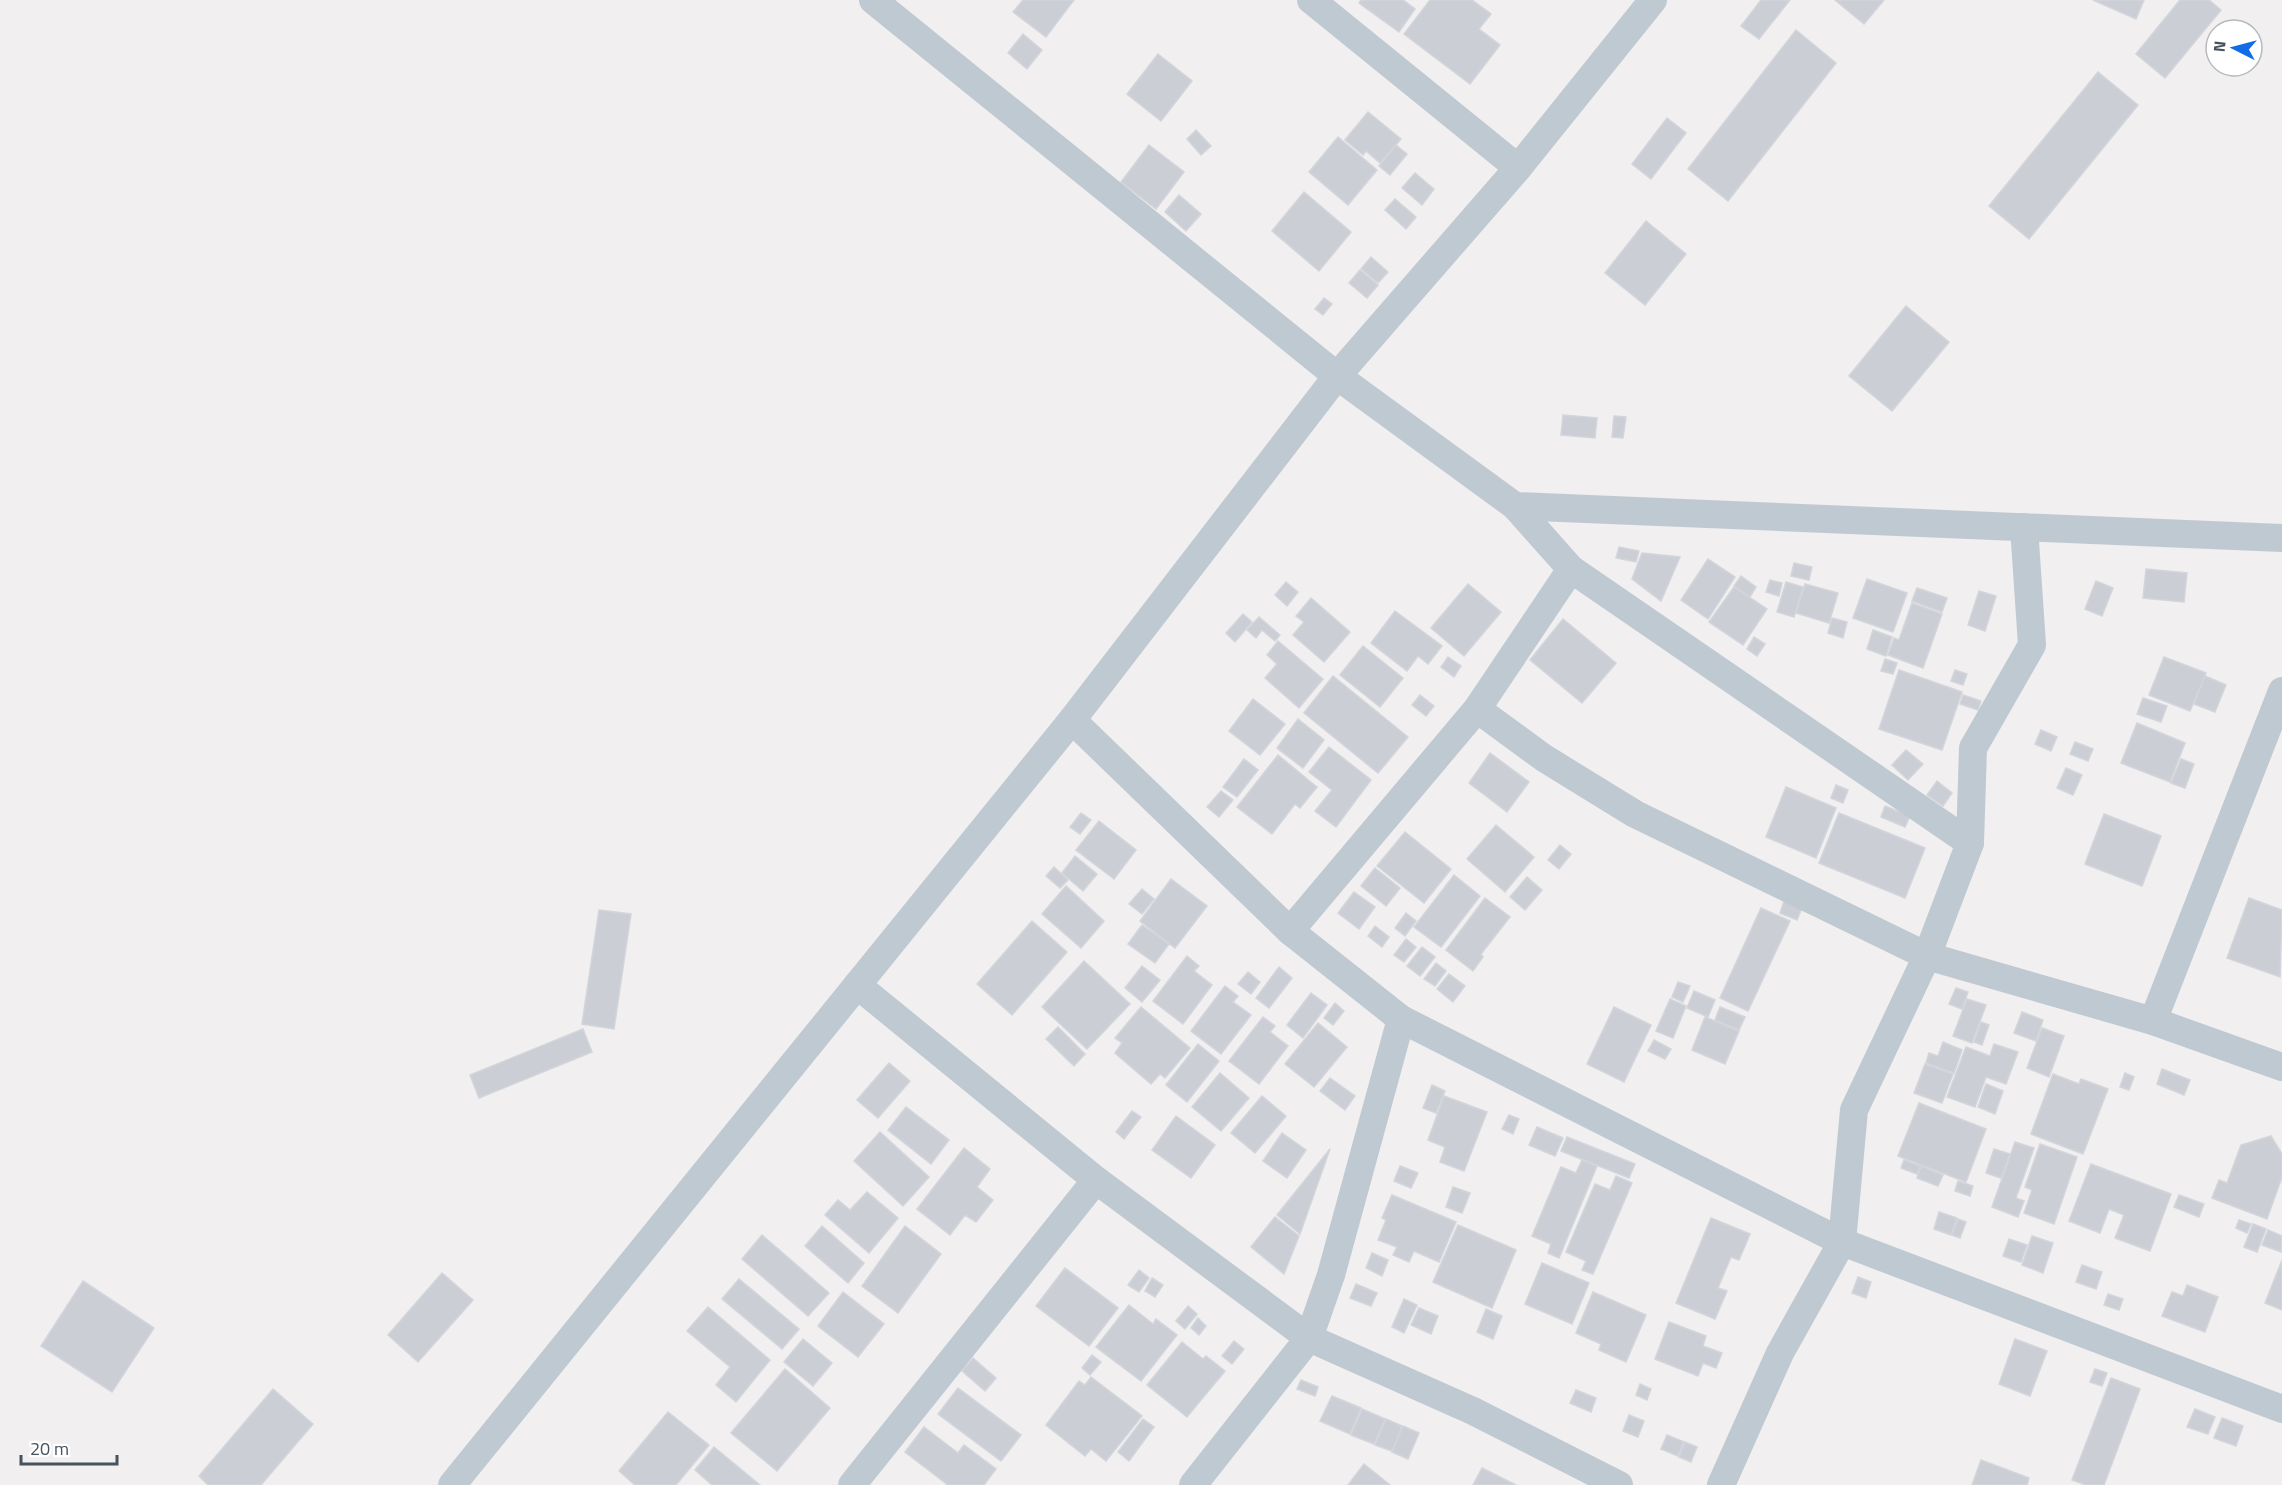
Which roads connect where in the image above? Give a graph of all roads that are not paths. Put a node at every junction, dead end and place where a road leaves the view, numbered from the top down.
1 (873, 0) edge
2 (1311, 0) edge
3 (1653, 0) edge
4 (1518, 168) junction
5 (1337, 376) junction
6 (1515, 506) junction
7 (2024, 527) junction
8 (2282, 538) edge
9 (1571, 569) junction
10 (2282, 691) edge
11 (1477, 709) junction
12 (1072, 720) junction
13 (1970, 843) junction
14 (1290, 931) junction
15 (1927, 956) junction
16 (857, 985) junction
17 (1401, 1019) junction
18 (2152, 1021) junction
19 (2282, 1066) edge
20 (1096, 1180) junction
21 (1842, 1242) junction
22 (1309, 1338) junction
23 (2282, 1409) edge
24 (452, 1485) edge
25 (852, 1485) edge
26 (1193, 1485) edge
27 (1619, 1485) edge
28 (1721, 1485) edge

1 - 5 street
2 - 4 street
3 - 4 street
4 - 5 street
5 - 6 street
5 - 12 street
6 - 7 street
6 - 9 street
7 - 8 street
7 - 13 street
9 - 11 street
9 - 13 street
10 - 18 street
11 - 14 street
11 - 15 street
12 - 14 street
12 - 16 street
13 - 15 street
14 - 17 street
15 - 18 street
15 - 21 street
16 - 20 street
16 - 24 street
17 - 21 street
17 - 22 street
18 - 19 street
20 - 22 street
20 - 25 street
21 - 23 street
21 - 28 street
22 - 26 street
22 - 27 street

